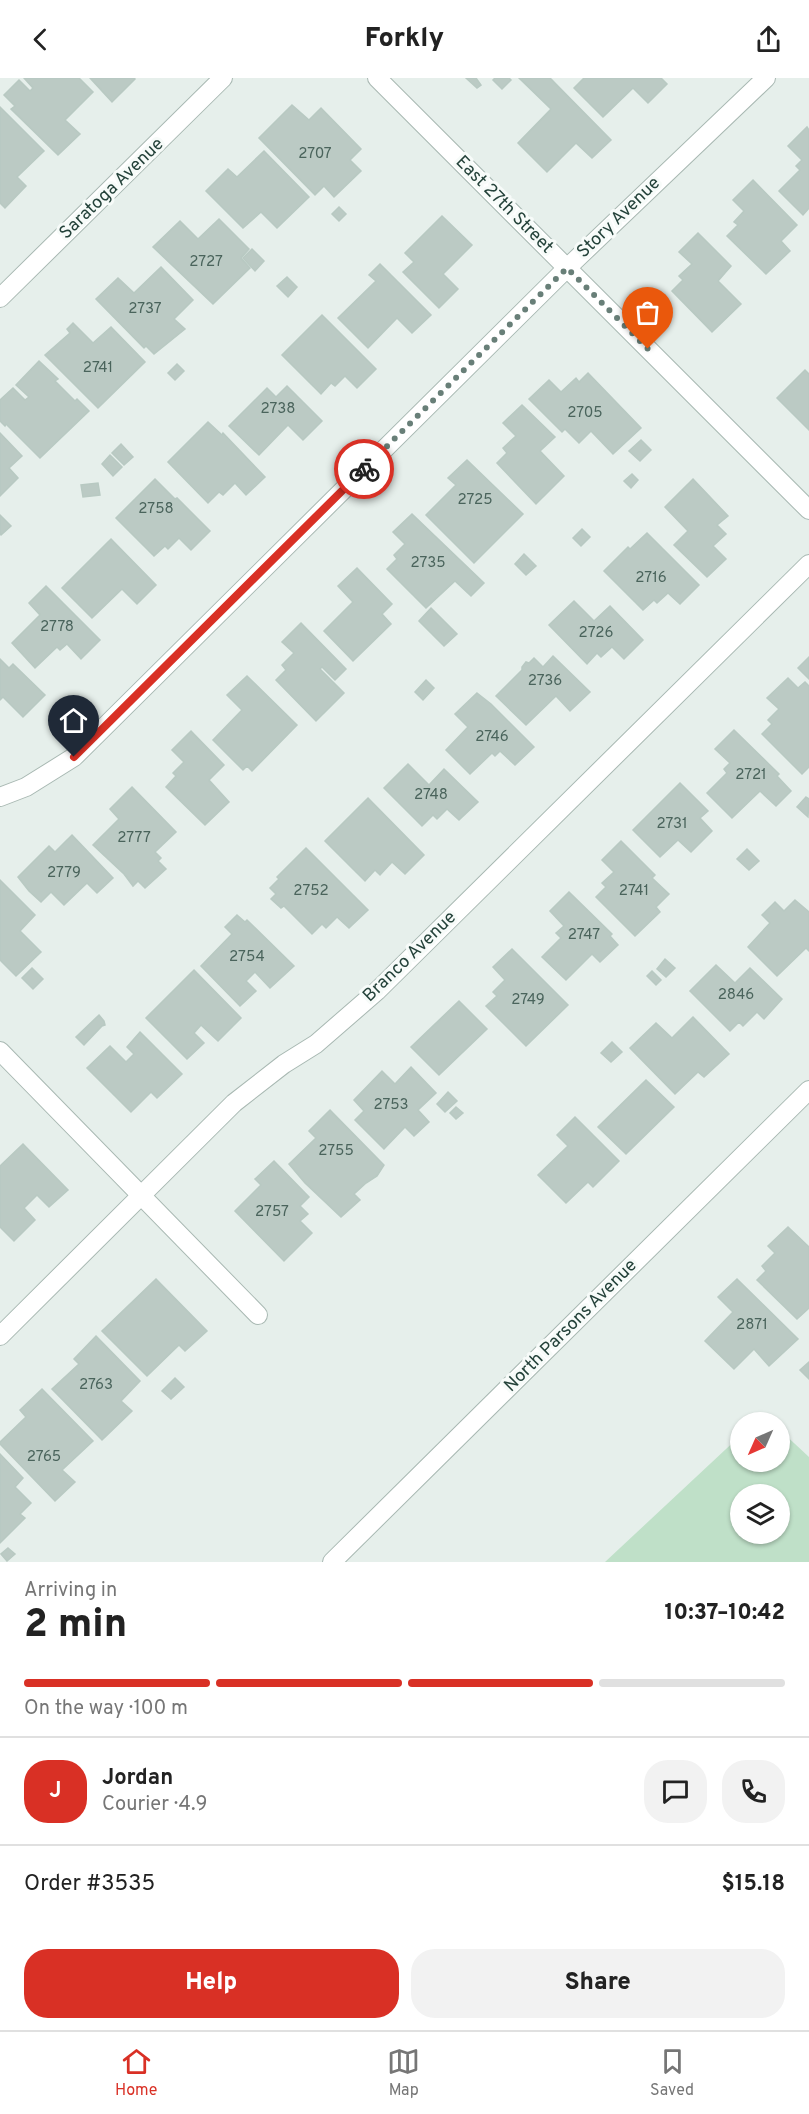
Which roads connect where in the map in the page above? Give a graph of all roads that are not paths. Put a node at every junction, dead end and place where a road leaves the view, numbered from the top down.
1 (223, 78) edge
2 (377, 78) edge
3 (766, 78) edge
4 (567, 268) junction
5 (0, 298) edge
6 (809, 510) edge
7 (809, 564) edge
8 (0, 797) edge
9 (0, 1050) edge
10 (809, 1090) edge
11 (141, 1196) junction
12 (258, 1315) dead end
13 (0, 1336) edge
14 (332, 1562) edge

1 - 5 street, Saratoga Avenue
2 - 4 street, East 27th Street
3 - 4 street, Story Avenue
4 - 6 street, East 27th Street
4 - 8 street, Story Avenue
7 - 11 street, Branco Avenue
9 - 11 street
10 - 14 street, North Parsons Avenue
11 - 12 street
11 - 13 street, Branco Avenue

